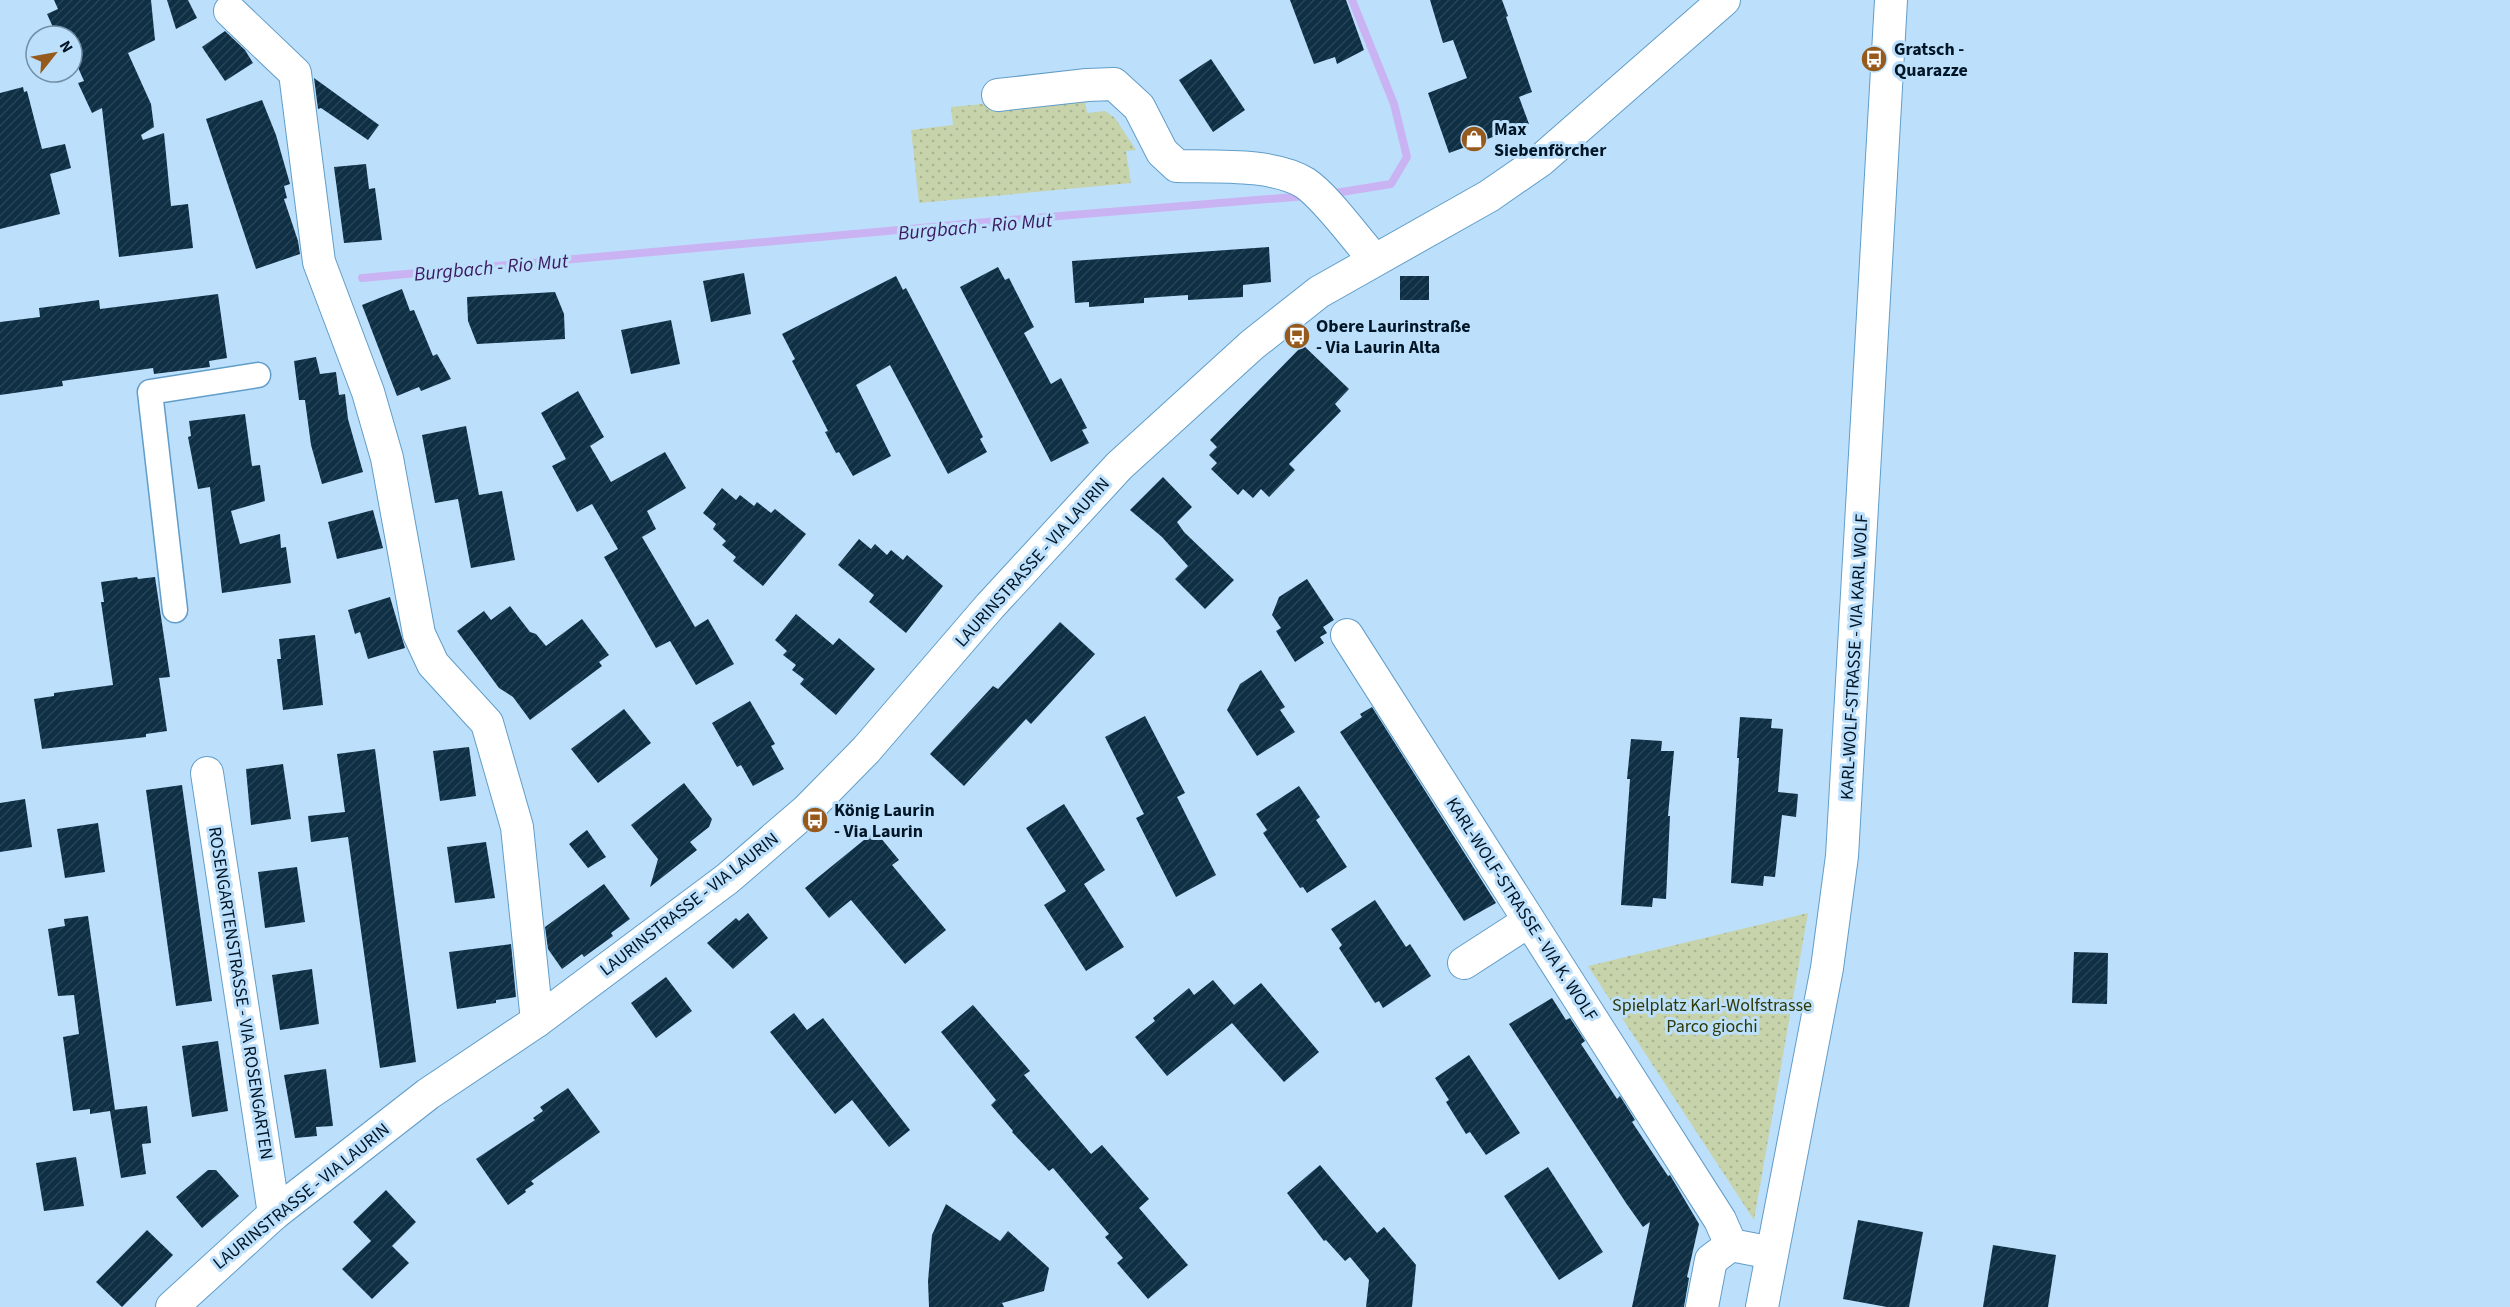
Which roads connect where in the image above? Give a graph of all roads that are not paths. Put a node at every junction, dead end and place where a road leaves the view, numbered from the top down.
1 (1724, 0) edge
2 (1891, 0) edge
3 (230, 11) dead end
4 (998, 95) dead end
5 (1374, 259) junction
6 (258, 375) dead end
7 (176, 610) dead end
8 (1347, 635) dead end
9 (207, 773) dead end
10 (1529, 921) junction
11 (1464, 963) dead end
12 (537, 1021) junction
13 (274, 1214) junction
14 (1731, 1245) junction
15 (1772, 1253) junction
16 (172, 1307) edge
17 (1702, 1307) edge
18 (1762, 1307) edge

1 - 5 street, LAURINSTRASSE - VIA LAURIN
2 - 15 street, KARL-WOLF-STRASSE - VIA KARL WOLF
3 - 12 street
4 - 5 street
5 - 12 street, LAURINSTRASSE - VIA LAURIN
6 - 7 street
8 - 10 street, KARL-WOLF-STRASSE - VIA K. WOLF
9 - 13 street, ROSENGARTENSTRASSE - VIA ROSENGARTEN
10 - 11 street
10 - 14 street, KARL-WOLF-STRASSE - VIA K. WOLF
12 - 13 street, LAURINSTRASSE - VIA LAURIN
13 - 16 street, LAURINSTRASSE - VIA LAURIN
14 - 15 street
14 - 17 street
15 - 18 street, KARL-WOLF-STRASSE - VIA KARL WOLF

